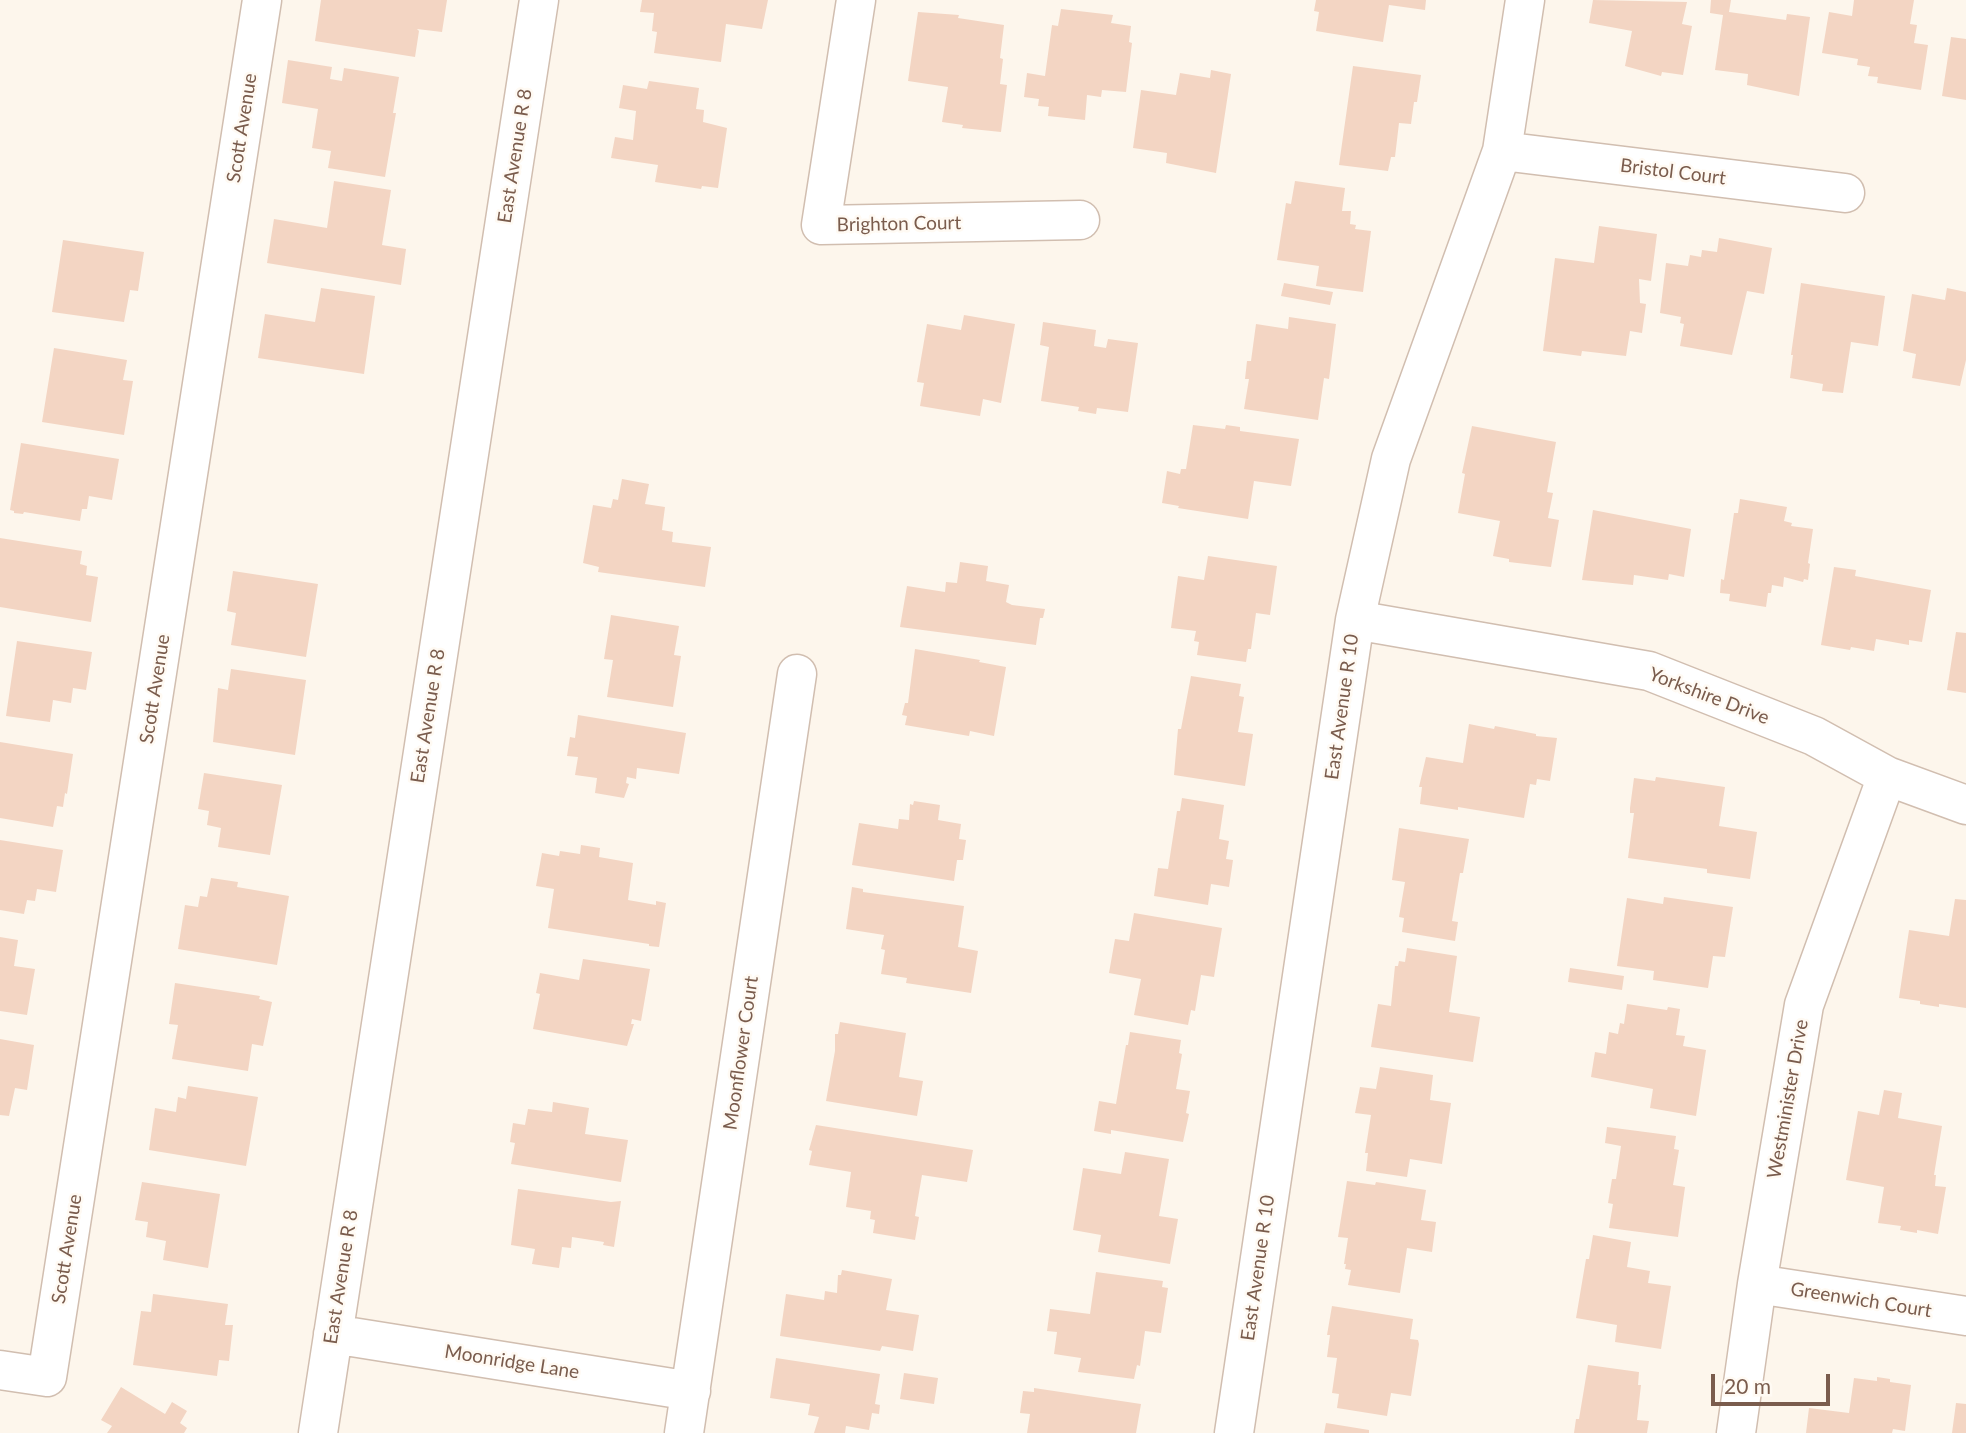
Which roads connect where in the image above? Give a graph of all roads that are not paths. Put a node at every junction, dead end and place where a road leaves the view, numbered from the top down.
1 (262, 0) edge
2 (539, 0) edge
3 (856, 0) edge
4 (1525, 0) edge
5 (1502, 151) junction
6 (1845, 193) dead end
7 (1080, 220) dead end
8 (1355, 620) junction
9 (797, 674) dead end
10 (1886, 776) junction
11 (1966, 806) edge
12 (1757, 1284) junction
13 (1966, 1316) edge
14 (332, 1334) junction
15 (0, 1370) edge
16 (691, 1391) junction
17 (318, 1433) edge
18 (684, 1433) edge
19 (1234, 1433) edge
20 (1736, 1433) edge

1 - 15 street, Scott Avenue
2 - 14 street, East Avenue R 8
3 - 7 street, Brighton Court
4 - 5 street, East Avenue R 10
5 - 6 street, Bristol Court
5 - 8 street, East Avenue R 10
8 - 10 street, Yorkshire Drive
8 - 19 street, East Avenue R 10
9 - 16 street, Moonflower Court
10 - 11 street, Yorkshire Drive
10 - 12 street, Westminister Drive
12 - 13 street, Greenwich Court
12 - 20 street, Westminister Drive
14 - 16 street, Moonridge Lane
14 - 17 street, East Avenue R 8
16 - 18 street, Moonflower Court

